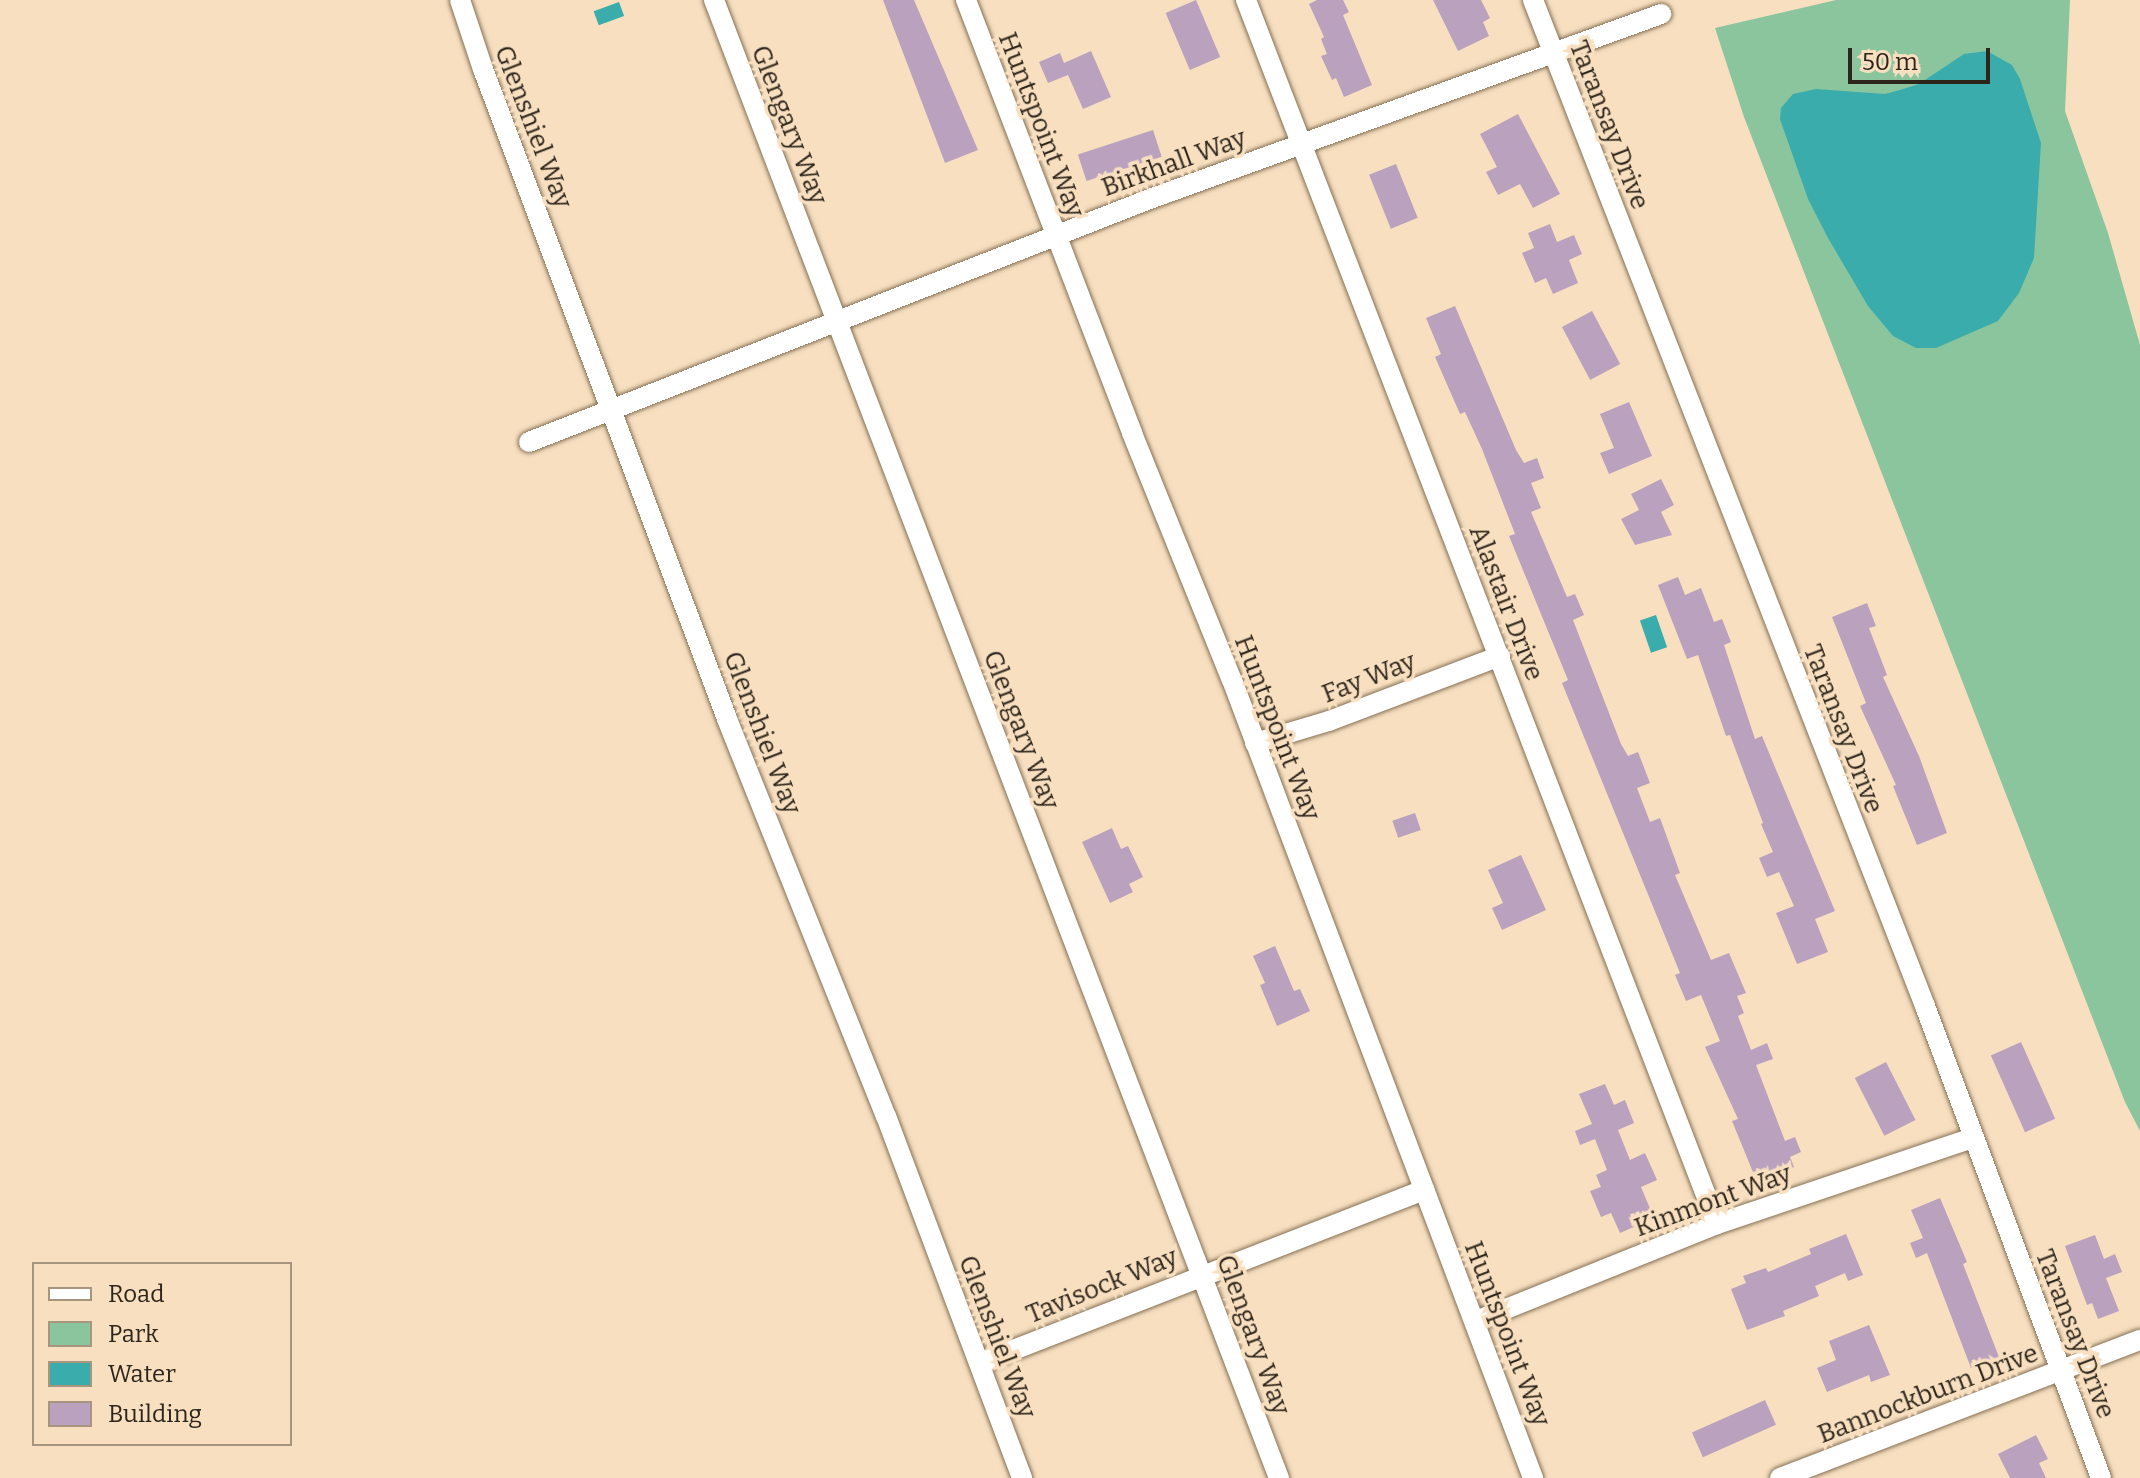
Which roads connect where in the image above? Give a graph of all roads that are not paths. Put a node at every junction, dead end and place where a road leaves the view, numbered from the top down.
1 (714, 0) edge
2 (966, 0) edge
3 (1246, 0) edge
4 (1533, 0) edge
5 (460, 2) edge
6 (1661, 14) dead end
7 (1553, 51) junction
8 (1301, 145) junction
9 (1055, 235) junction
10 (836, 320) junction
11 (611, 408) junction
12 (529, 442) dead end
13 (1500, 656) junction
14 (1255, 743) junction
15 (1972, 1138) junction
16 (1424, 1190) junction
17 (1717, 1224) junction
18 (1203, 1273) junction
19 (1476, 1321) junction
20 (2140, 1340) edge
21 (980, 1363) junction
22 (2061, 1372) junction
23 (1022, 1478) edge
24 (1279, 1478) edge
25 (1533, 1478) edge
26 (1780, 1478) edge
27 (2101, 1478) edge

1 - 10 street, Glengary Way
2 - 9 street, Huntspoint Way
3 - 8 street, Alastair Drive
4 - 7 street, Taransay Drive
5 - 11 street, Glenshiel Way
6 - 7 street, Birkhall Way
7 - 8 street, Birkhall Way
7 - 15 street, Taransay Drive
8 - 9 street, Birkhall Way
8 - 13 street, Alastair Drive
9 - 10 street, Birkhall Way
9 - 14 street, Huntspoint Way
10 - 11 street, Birkhall Way
10 - 18 street, Glengary Way
11 - 12 street, Birkhall Way
11 - 21 street, Glenshiel Way
13 - 14 street, Fay Way
13 - 17 street, Alastair Drive
14 - 16 street, Huntspoint Way
15 - 17 street, Kinmont Way
15 - 22 street, Taransay Drive
16 - 18 street, Tavisock Way
16 - 19 street, Huntspoint Way
17 - 19 street, Kinmont Way
18 - 21 street, Tavisock Way
18 - 24 street, Glengary Way
19 - 25 street, Huntspoint Way
20 - 22 street, Bannockburn Drive
21 - 23 street, Glenshiel Way
22 - 26 street, Bannockburn Drive
22 - 27 street, Taransay Drive

